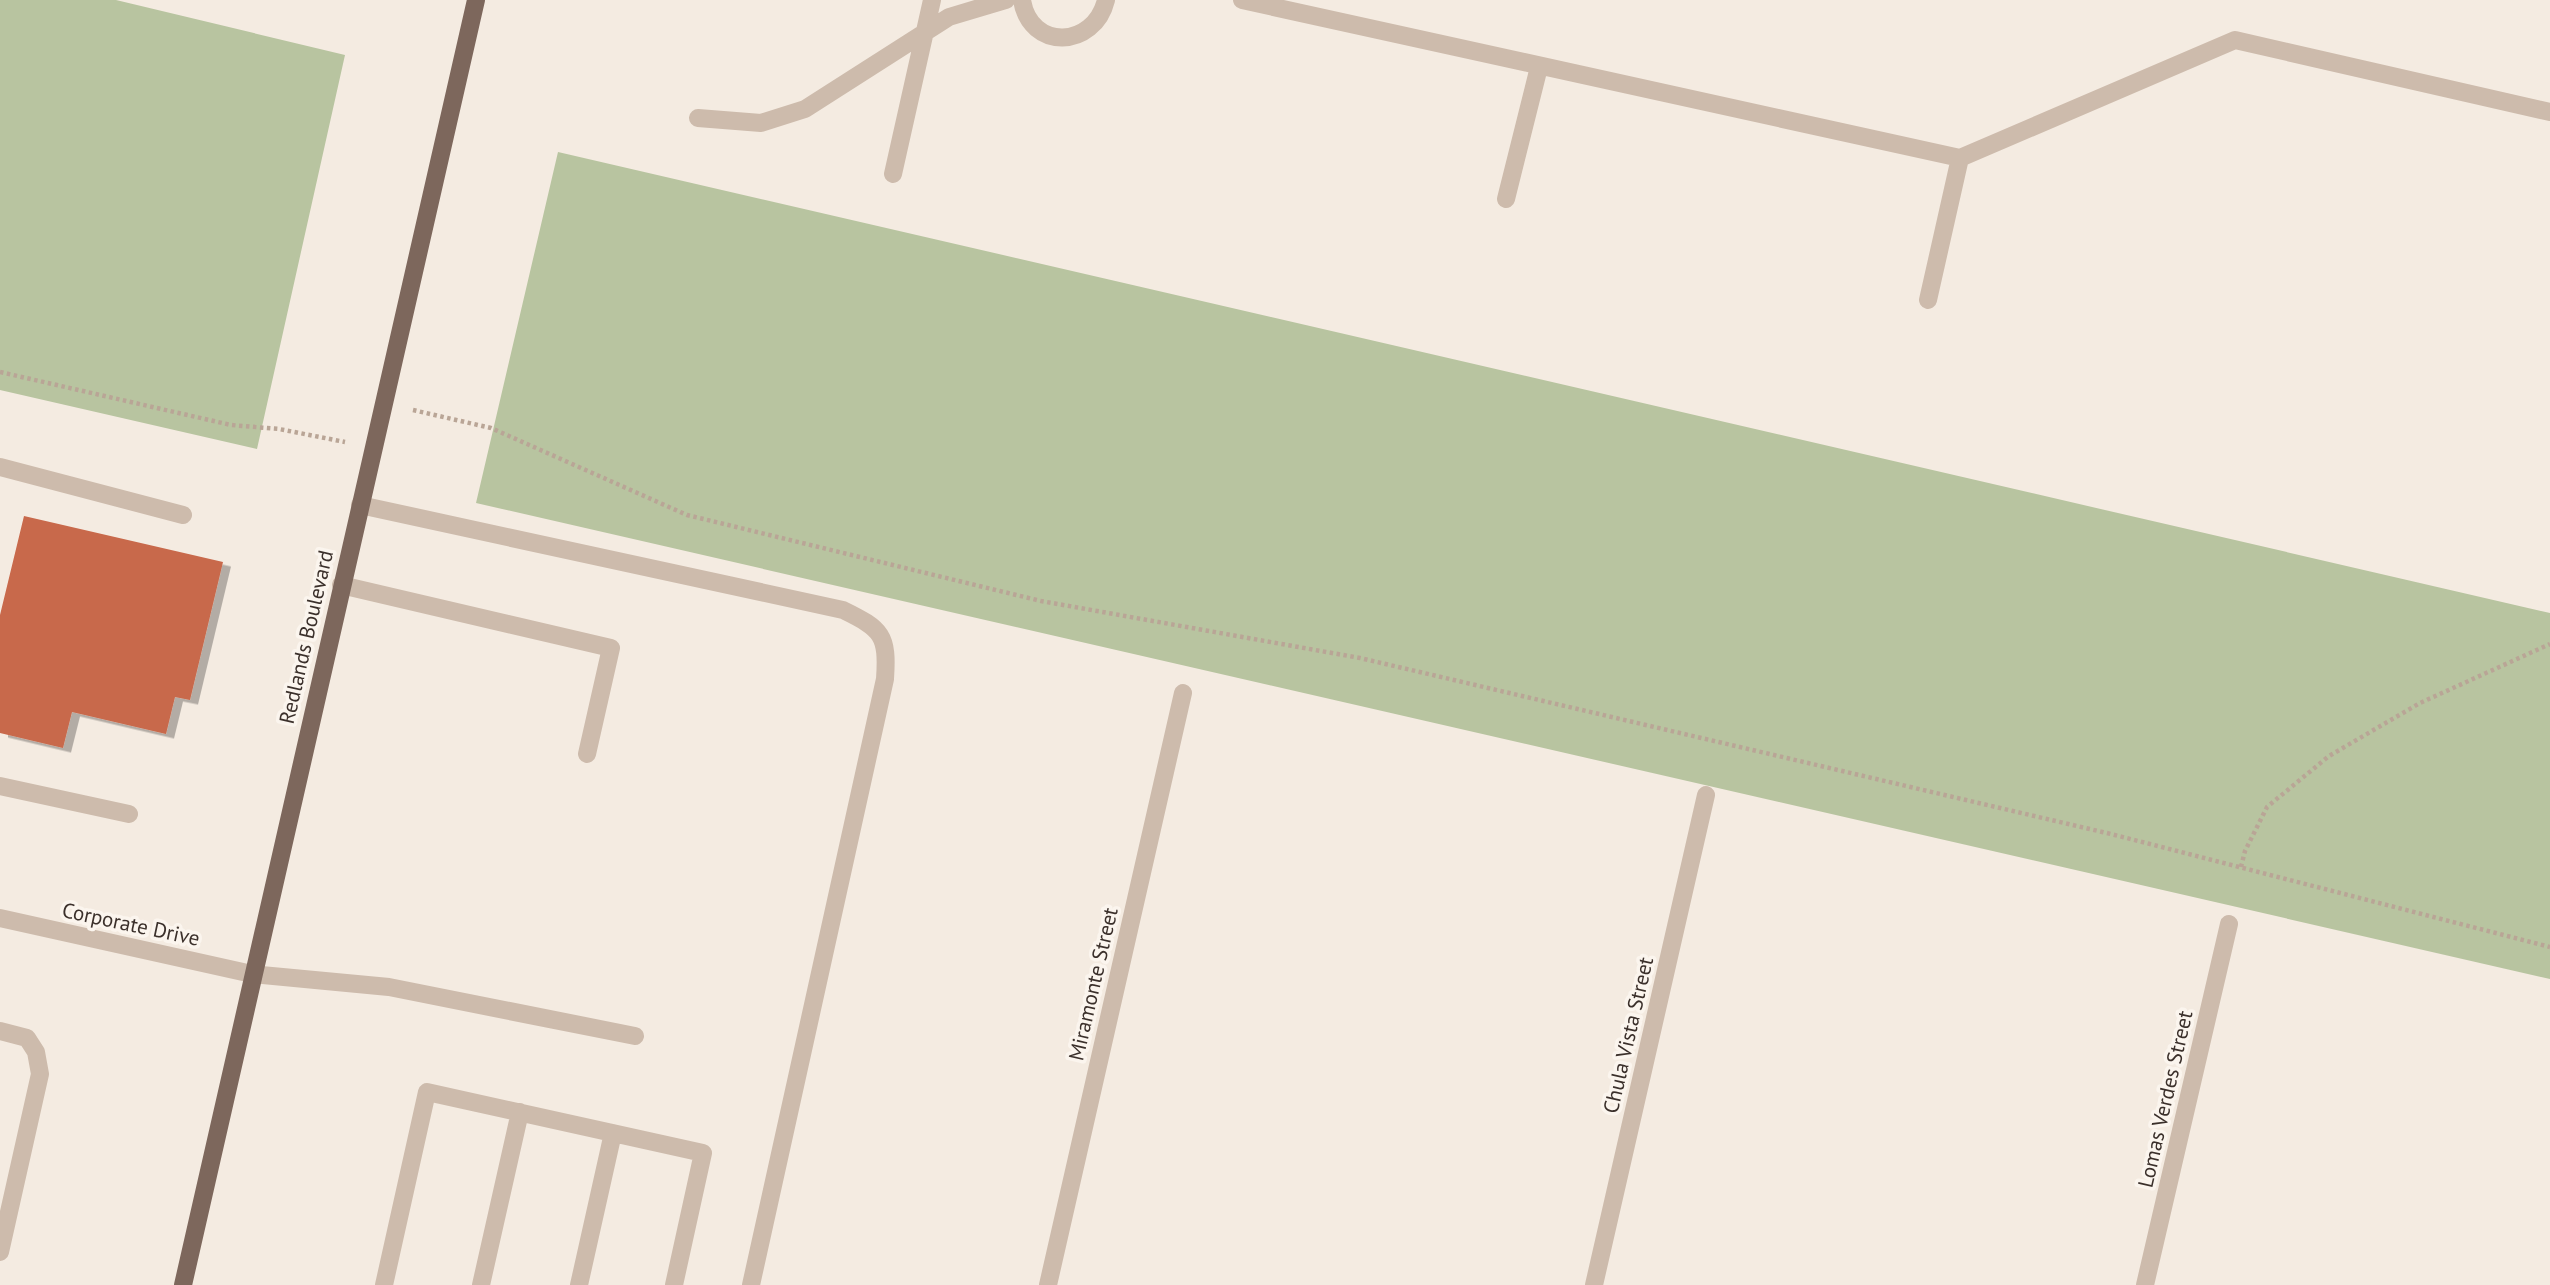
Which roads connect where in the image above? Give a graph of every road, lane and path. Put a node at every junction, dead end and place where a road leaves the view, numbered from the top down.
1 (476, 0) edge
2 (932, 0) edge
3 (1006, 0) edge
4 (1023, 0) edge
5 (1106, 0) edge
6 (1242, 0) edge
7 (925, 32) junction
8 (1539, 67) junction
9 (2550, 111) edge
10 (698, 118) dead end
11 (1960, 158) junction
12 (893, 174) dead end
13 (1506, 199) dead end
14 (1928, 300) dead end
15 (0, 372) edge
16 (383, 403) junction
17 (373, 447) junction
18 (0, 467) edge
19 (360, 505) junction
20 (183, 515) dead end
21 (341, 585) junction
22 (2550, 644) edge
23 (1183, 694) dead end
24 (587, 754) dead end
25 (0, 786) edge
26 (1706, 795) dead end
27 (129, 814) dead end
28 (2241, 867) junction
29 (0, 918) edge
30 (2230, 923) dead end
31 (2550, 947) edge
32 (252, 974) junction
33 (0, 1031) edge
34 (635, 1036) dead end
35 (520, 1112) junction
36 (613, 1133) junction
37 (0, 1252) edge
38 (183, 1285) edge
39 (384, 1285) edge
40 (481, 1285) edge
41 (579, 1285) edge
42 (674, 1285) edge
43 (751, 1285) edge
44 (1048, 1285) edge
45 (1594, 1285) edge
46 (2145, 1285) edge

1 - 16 main road, Redlands Boulevard
2 - 7 street
3 - 7 street
4 - 5 street
6 - 8 street
7 - 10 street
7 - 12 street
8 - 11 street
8 - 13 street
9 - 11 street
11 - 14 street
15 - 17 path
16 - 17 main road, Redlands Boulevard
16 - 28 path
17 - 19 main road, Redlands Boulevard
18 - 20 street
19 - 21 main road, Redlands Boulevard
19 - 43 street
21 - 24 street
21 - 32 main road, Redlands Boulevard
22 - 28 path
23 - 44 street, Miramonte Street
25 - 27 street
26 - 45 street, Chula Vista Street
28 - 31 path
29 - 32 street, Corporate Drive
30 - 46 street, Lomas Verdes Street
32 - 34 street, Corporate Drive
32 - 38 main road, Redlands Boulevard
33 - 37 street
35 - 36 street
35 - 39 street
35 - 40 street
36 - 41 street
36 - 42 street

